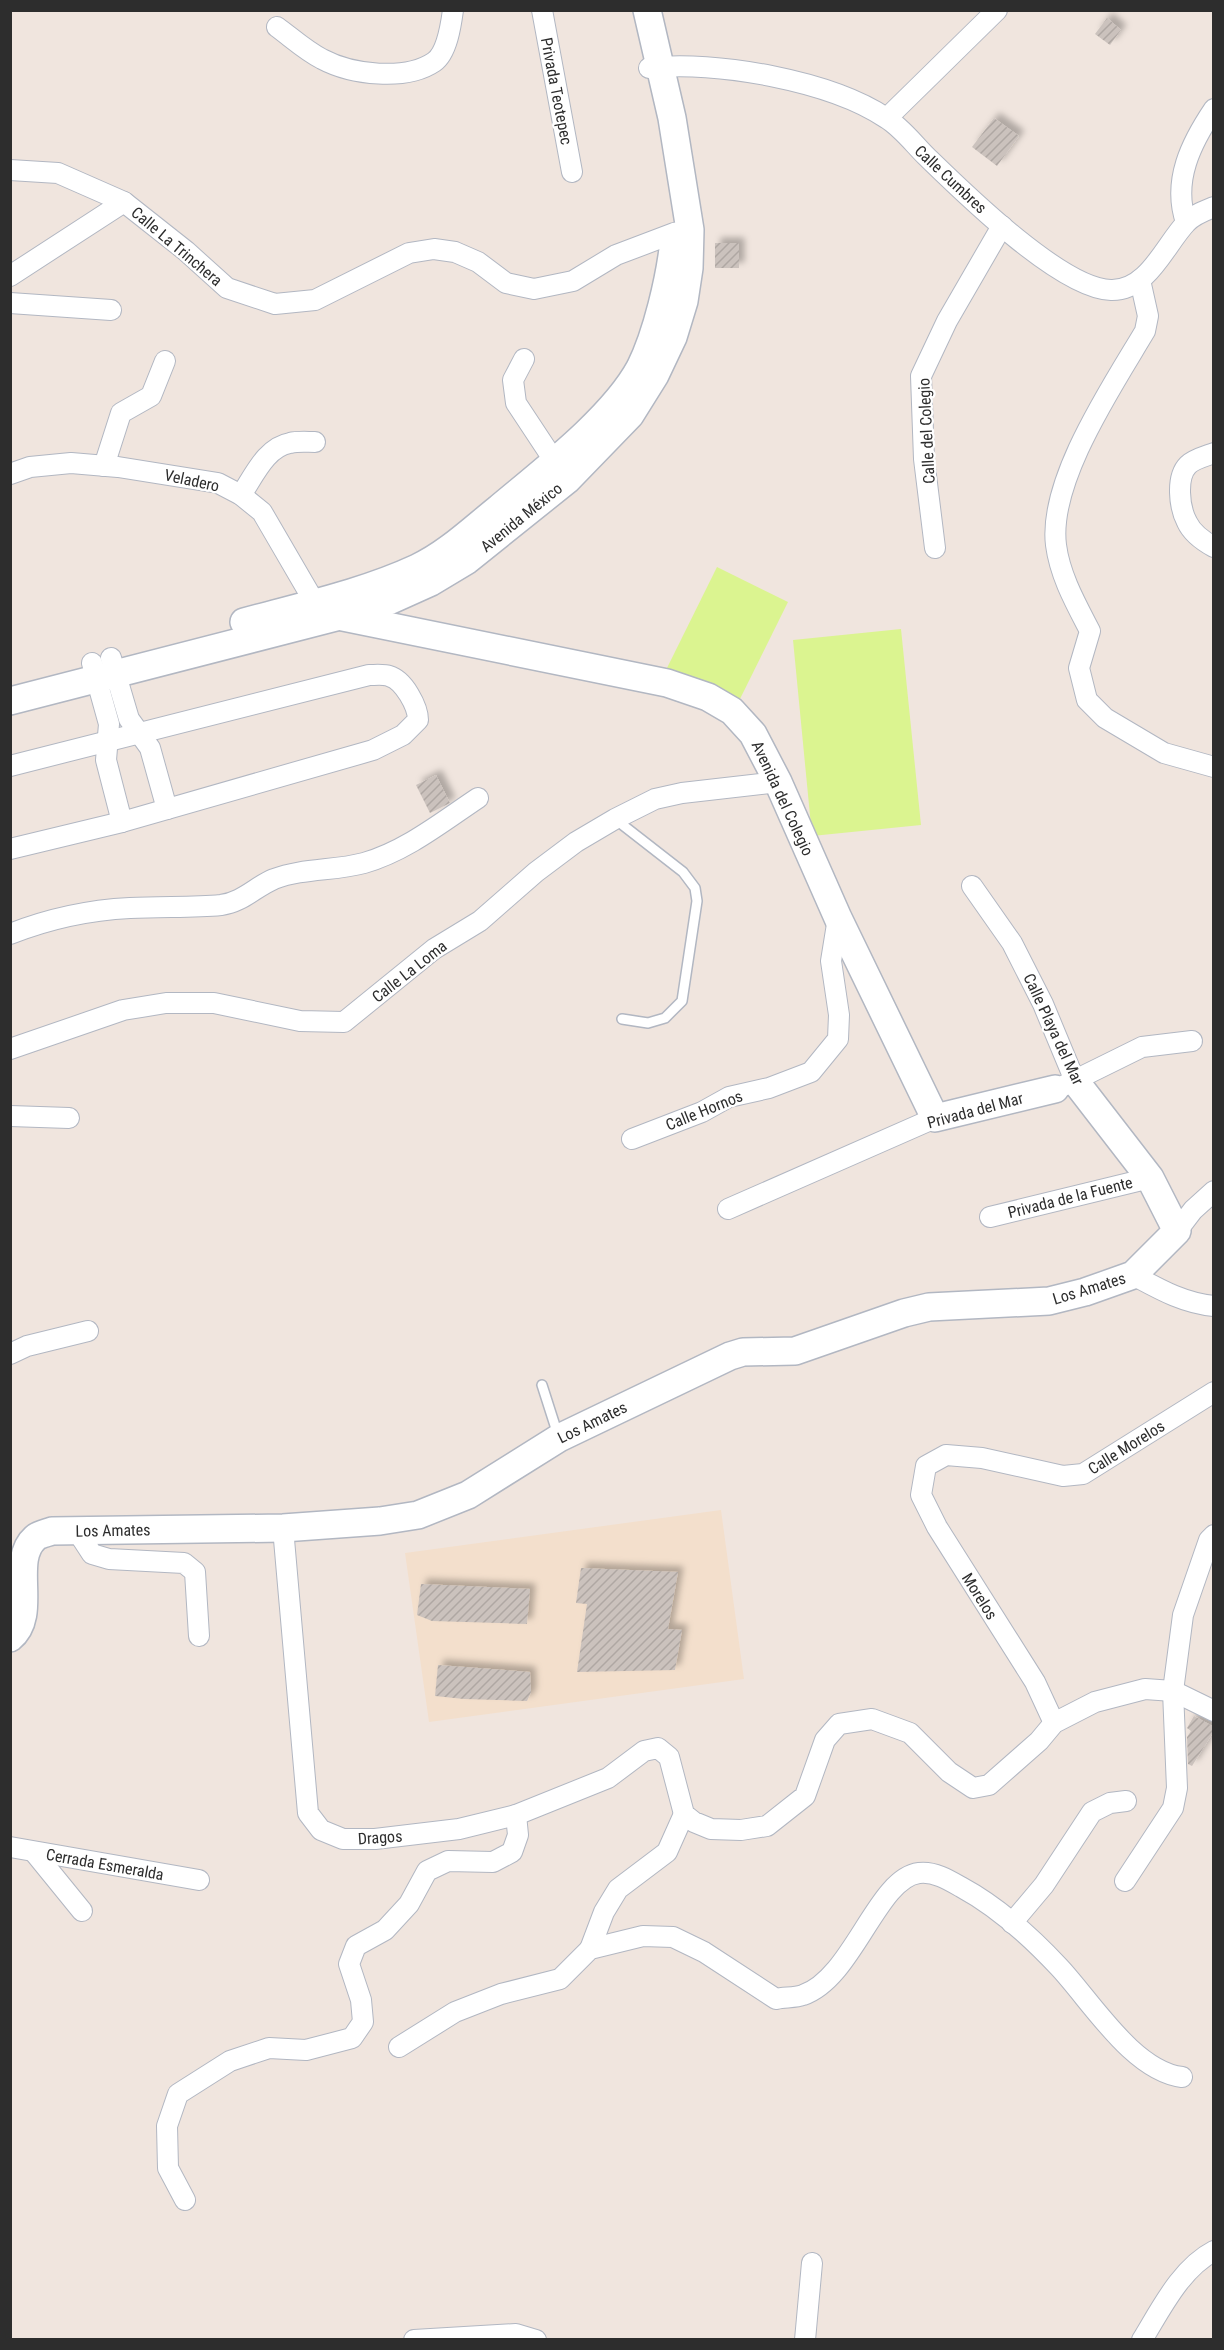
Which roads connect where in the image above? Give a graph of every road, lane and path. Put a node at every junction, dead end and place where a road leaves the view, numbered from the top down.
1 (453, 10) edge
2 (542, 10) edge
3 (997, 10) edge
4 (650, 22) edge
5 (277, 27) dead end
6 (656, 68) junction
7 (1214, 109) edge
8 (887, 118) junction
9 (10, 170) edge
10 (572, 171) dead end
11 (124, 202) junction
12 (1214, 207) edge
13 (1186, 222) junction
14 (1002, 226) junction
15 (682, 231) junction
16 (10, 276) edge
17 (1140, 280) junction
18 (10, 303) edge
19 (111, 310) dead end
20 (524, 359) dead end
21 (165, 361) dead end
22 (315, 442) dead end
23 (1214, 453) edge
24 (555, 462) junction
25 (104, 466) junction
26 (10, 474) edge
27 (241, 495) junction
28 (1214, 547) edge
29 (935, 548) dead end
30 (315, 603) junction
31 (340, 616) junction
32 (104, 669) junction
33 (10, 684) edge
34 (10, 701) edge
35 (139, 734) junction
36 (109, 742) junction
37 (10, 766) edge
38 (1214, 767) edge
39 (778, 782) junction
40 (478, 798) dead end
41 (167, 809) junction
42 (615, 819) junction
43 (122, 822) junction
44 (10, 849) edge
45 (972, 886) dead end
46 (838, 918) junction
47 (10, 934) edge
48 (622, 1019) dead end
49 (1192, 1041) dead end
50 (10, 1049) edge
51 (1065, 1085) junction
52 (10, 1116) edge
53 (69, 1118) dead end
54 (935, 1118) junction
55 (632, 1139) dead end
56 (1150, 1178) junction
57 (1214, 1191) edge
58 (728, 1209) dead end
59 (990, 1216) dead end
60 (1177, 1231) junction
61 (1132, 1275) junction
62 (1214, 1306) edge
63 (88, 1331) dead end
64 (10, 1354) edge
65 (542, 1385) dead end
66 (1214, 1392) edge
67 (559, 1438) junction
68 (926, 1466) joint
69 (283, 1528) junction
70 (77, 1531) junction
71 (1214, 1535) edge
72 (13, 1636) edge
73 (199, 1636) dead end
74 (1173, 1691) junction
75 (1214, 1711) edge
76 (1054, 1723) junction
77 (1126, 1802) dead end
78 (684, 1814) junction
79 (516, 1815) junction
80 (10, 1847) edge
81 (33, 1852) junction
82 (199, 1880) dead end
83 (1125, 1881) dead end
84 (82, 1911) dead end
85 (1012, 1923) junction
86 (590, 1949) junction
87 (399, 2047) dead end
88 (1182, 2077) dead end
89 (185, 2200) dead end
90 (1214, 2251) edge
91 (812, 2264) dead end
92 (414, 2340) edge
93 (536, 2340) edge
94 (805, 2340) edge
95 (1142, 2340) edge

1 - 5 street
2 - 10 street, Privada Teotepec
3 - 8 street
4 - 6 street, Avenida México
6 - 8 street, Calle Cumbres
6 - 15 street, Avenida México
7 - 13 street
8 - 14 street, Calle Cumbres
9 - 11 street
11 - 15 street, Calle La Trinchera
11 - 16 street, Calle La Trinchera
12 - 13 street, Calle Cumbres
13 - 17 street, Calle Cumbres
14 - 17 street, Calle Cumbres
14 - 29 street, Calle del Colegio
15 - 24 street, Avenida México
15 - 31 street, Avenida México
17 - 38 street
18 - 19 street
20 - 24 street
21 - 25 street
22 - 27 street
23 - 28 street
24 - 30 street, Avenida México
25 - 26 street, Veladero
25 - 27 street, Veladero
27 - 30 street, Veladero
30 - 31 street, Avenida del Colegio
30 - 32 street, Avenida México
31 - 32 street, Avenida México
31 - 39 street, Avenida del Colegio
32 - 33 street, Avenida México
32 - 34 street, Avenida México
32 - 35 street
32 - 36 street
35 - 36 street
35 - 41 street
35 - 41 street
36 - 37 street
36 - 43 street
39 - 42 street, Calle La Loma
39 - 46 street, Avenida del Colegio
40 - 47 street
41 - 43 street
42 - 48 lane
42 - 50 street, Calle La Loma
43 - 44 street
45 - 51 street, Calle Playa del Mar
46 - 54 street, Avenida del Colegio
46 - 55 street, Calle Hornos
49 - 51 street, Privada del Mar
51 - 54 street, Privada del Mar
51 - 56 street, Calle Playa del Mar
52 - 53 street
54 - 58 street, Privada del Mar
56 - 59 street, Privada de la Fuente
56 - 60 street, Calle Playa del Mar
57 - 60 street, Los Amates
60 - 61 street, Los Amates
61 - 62 street
61 - 67 street, Los Amates
63 - 64 street
65 - 67 lane
66 - 68 street, Calle Morelos
67 - 69 street, Los Amates
68 - 76 street, Morelos
69 - 70 street, Los Amates
69 - 79 street, Dragos
70 - 72 street, Los Amates
70 - 73 street
71 - 74 street
74 - 75 street
74 - 76 street
74 - 83 street
76 - 78 street
77 - 85 street
78 - 79 street, Dragos
78 - 86 street
79 - 89 street
80 - 81 street, Cerrada Esmeralda
81 - 82 street, Cerrada Esmeralda
81 - 84 street
85 - 86 street
85 - 88 street
86 - 87 street
90 - 95 street
91 - 94 street
92 - 93 street

